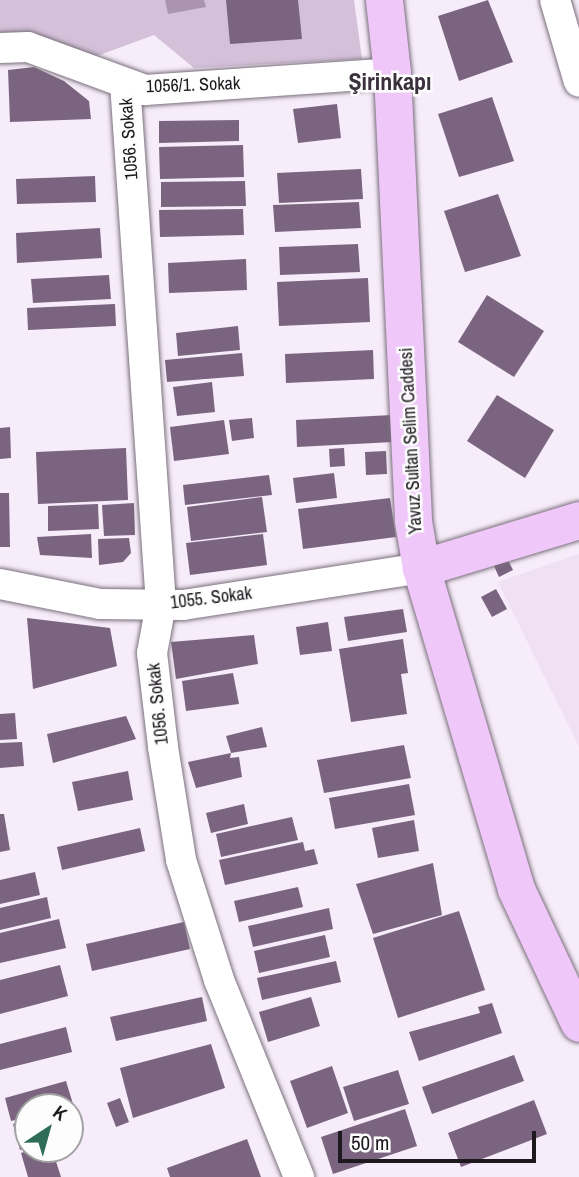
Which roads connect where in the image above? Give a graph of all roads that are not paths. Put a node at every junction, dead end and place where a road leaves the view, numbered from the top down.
1 (384, 0) edge
2 (555, 0) edge
3 (0, 48) edge
4 (392, 73) junction
5 (579, 82) edge
6 (125, 83) junction
7 (579, 520) edge
8 (421, 568) junction
9 (0, 584) edge
10 (161, 604) junction
11 (579, 1023) edge
12 (299, 1177) edge

1 - 4 main road, Yavuz Sultan Selim Caddesi
2 - 5 street
3 - 6 street, 1056/1. Sokak
4 - 6 street, 1056/1. Sokak
4 - 8 main road, Yavuz Sultan Selim Caddesi
6 - 10 street, 1056. Sokak
7 - 8 main road
8 - 10 street, 1055. Sokak
8 - 11 main road, Yavuz Sultan Selim Caddesi
9 - 10 street, 1055. Sokak
10 - 12 street, 1056. Sokak

